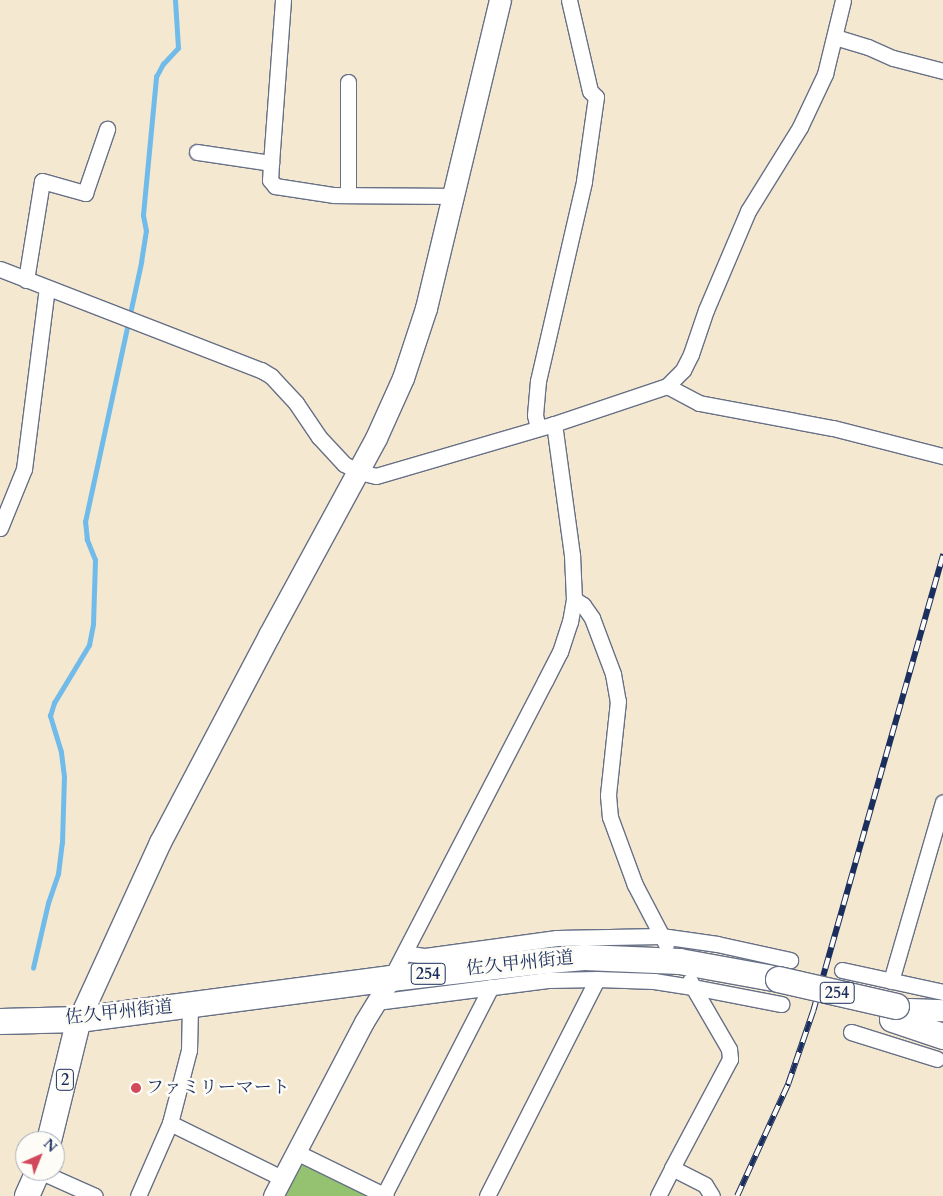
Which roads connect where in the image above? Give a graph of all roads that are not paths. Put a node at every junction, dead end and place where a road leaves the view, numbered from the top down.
1 (282, 0) edge
2 (500, 0) edge
3 (569, 0) edge
4 (843, 0) edge
5 (835, 37) junction
6 (943, 71) edge
7 (348, 82) dead end
8 (107, 129) dead end
9 (197, 152) dead end
10 (271, 163) junction
11 (348, 194) junction
12 (453, 196) junction
13 (0, 269) edge
14 (26, 280) junction
15 (47, 288) junction
16 (667, 386) junction
17 (554, 424) junction
18 (538, 428) junction
19 (943, 456) edge
20 (359, 472) junction
21 (0, 528) edge
22 (574, 599) junction
23 (943, 802) edge
24 (664, 942) junction
25 (405, 953) junction
26 (784, 969) junction
27 (842, 970) dead end
28 (391, 978) junction
29 (597, 980) junction
30 (891, 981) junction
31 (690, 982) junction
32 (491, 987) junction
33 (943, 992) edge
34 (376, 1002) junction
35 (781, 1004) dead end
36 (190, 1006) junction
37 (943, 1010) edge
38 (899, 1011) junction
39 (79, 1019) junction
40 (943, 1020) edge
41 (0, 1021) edge
42 (851, 1032) dead end
43 (940, 1048) edge
44 (170, 1123) junction
45 (51, 1131) edge
46 (296, 1152) junction
47 (672, 1168) junction
48 (282, 1178) junction
49 (34, 1181) edge
50 (61, 1181) edge
51 (385, 1195) edge
52 (27, 1196) edge
53 (95, 1196) edge
54 (138, 1196) edge
55 (273, 1196) edge
56 (487, 1196) edge
57 (658, 1196) edge
58 (712, 1196) edge

1 - 10 street
2 - 12 main road
3 - 18 street
4 - 5 street
5 - 6 street
5 - 16 street
7 - 11 street
8 - 14 street
9 - 10 street
10 - 11 street
11 - 12 street
12 - 20 main road
13 - 14 street
14 - 15 street
15 - 20 street
15 - 21 street
16 - 17 street
16 - 19 street
17 - 18 street
17 - 22 street
18 - 20 street
20 - 39 main road
22 - 24 street
22 - 25 street
23 - 30 street
24 - 25 street
24 - 26 street
25 - 28 street
26 - 28 highway, 佐久甲州街道 / 254
26 - 38 highway, 佐久甲州街道 / 254, bridge
27 - 30 street
28 - 34 street
28 - 36 highway, 佐久甲州街道 / 254
29 - 31 street
29 - 32 street
29 - 56 street
30 - 33 street
31 - 35 street
31 - 47 street
32 - 34 street
32 - 51 street
34 - 46 street
36 - 39 highway, 佐久甲州街道 / 254
36 - 44 street
37 - 38 main road
38 - 40 highway, 254
38 - 43 highway, 佐久甲州街道 / 254
39 - 41 highway, 佐久甲州街道 / 254
39 - 45 main road, 2
42 - 43 street
44 - 48 street
44 - 54 street
46 - 48 street
46 - 51 street
47 - 57 street
47 - 58 street
48 - 55 street
49 - 52 main road
50 - 53 street

